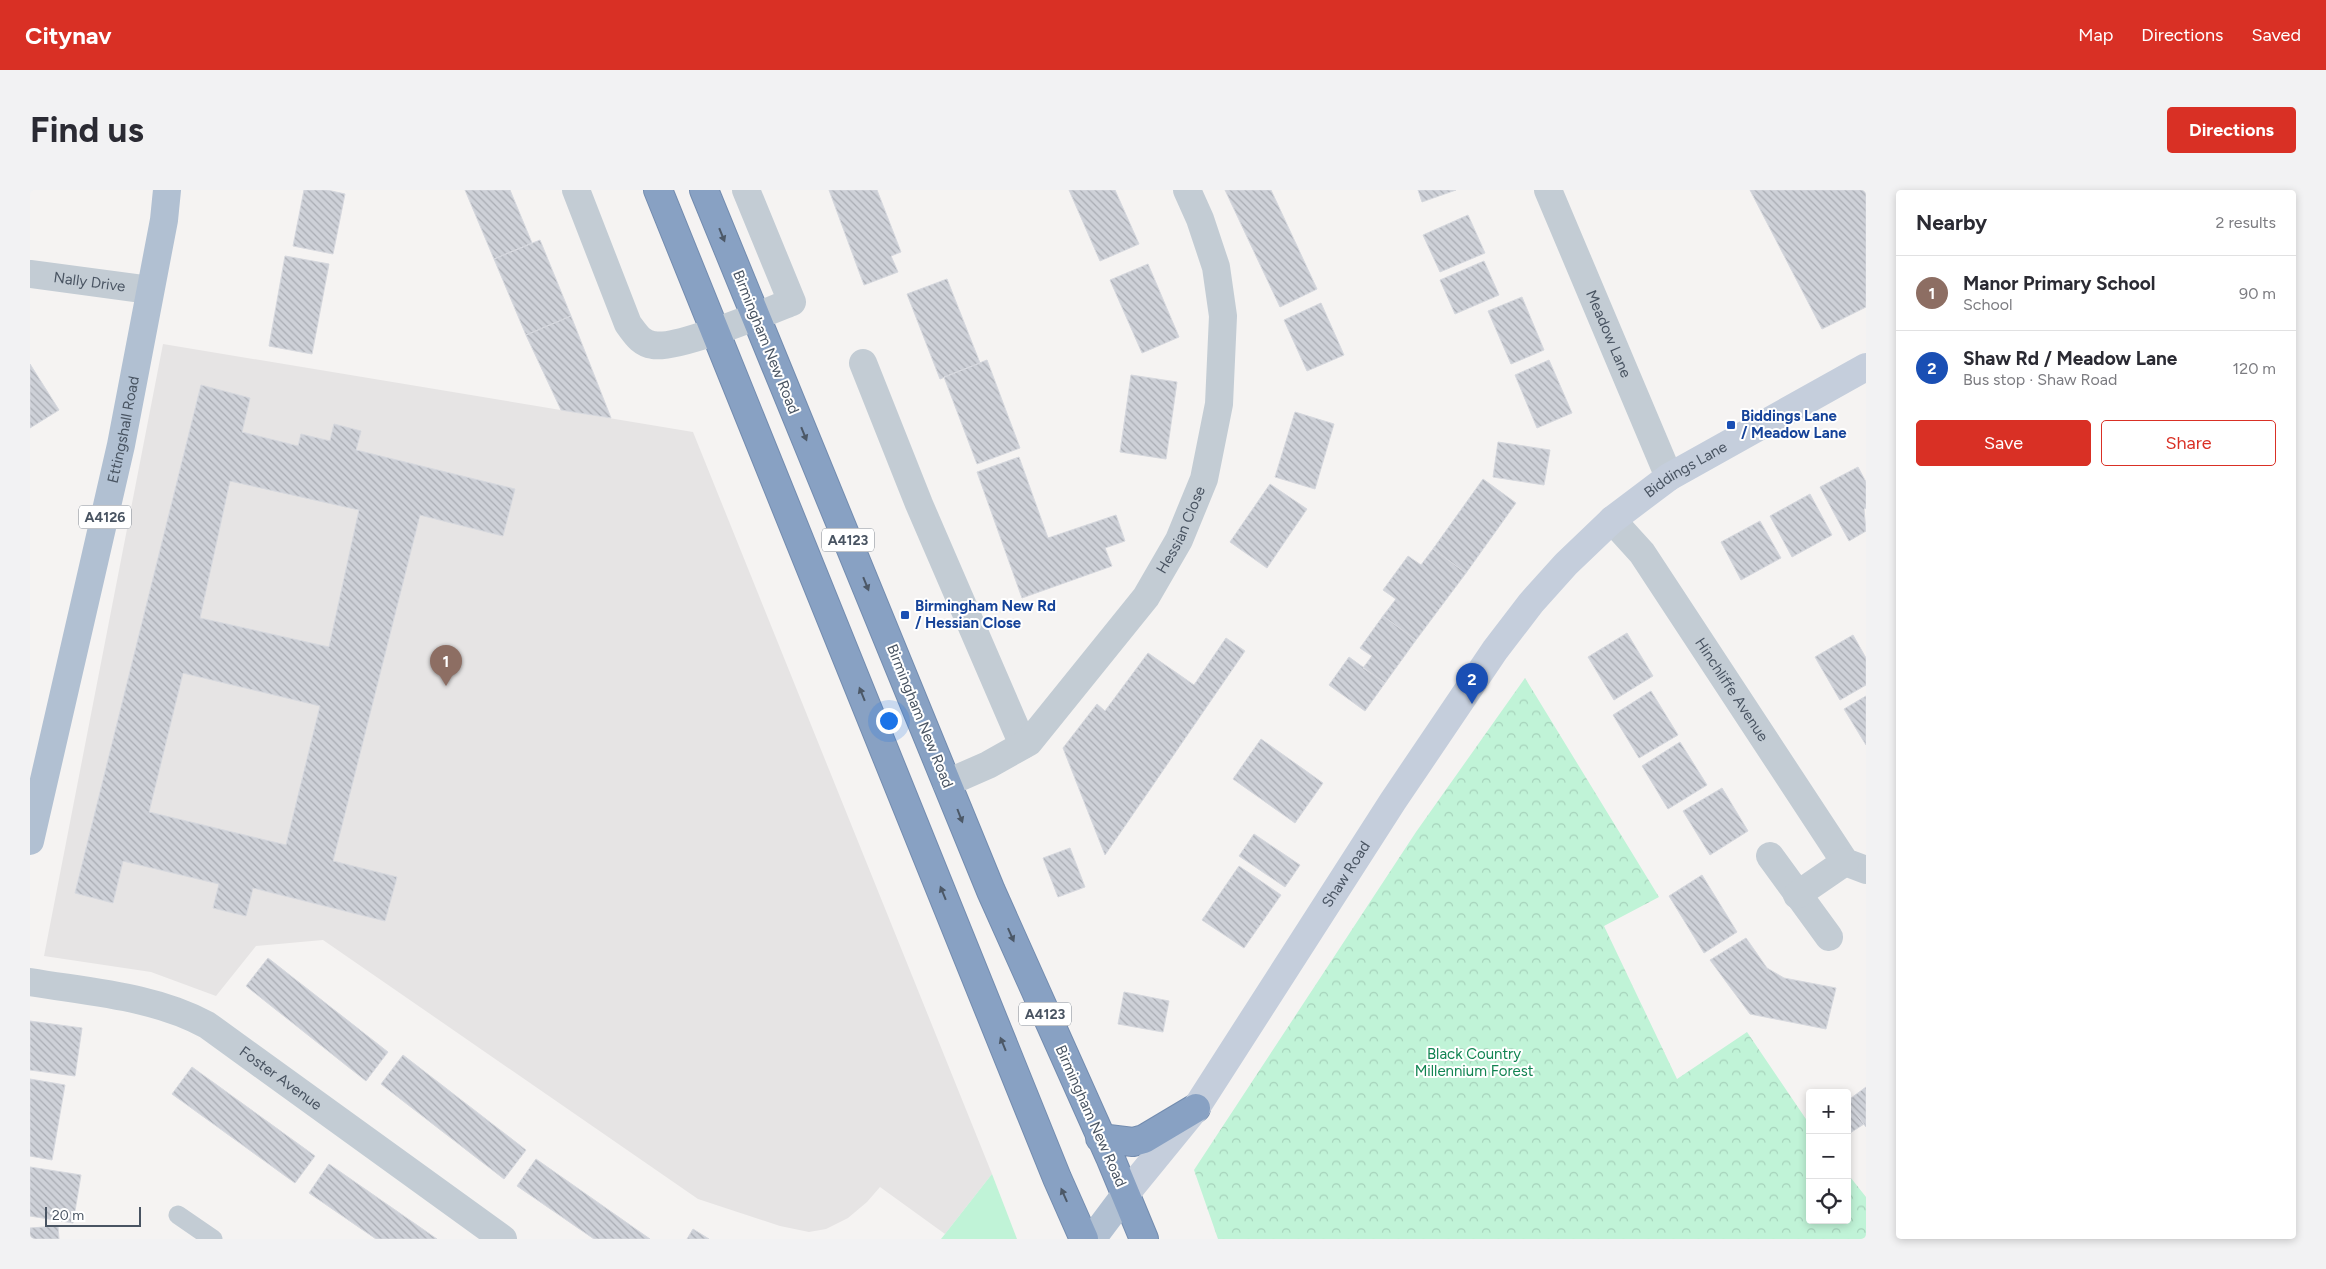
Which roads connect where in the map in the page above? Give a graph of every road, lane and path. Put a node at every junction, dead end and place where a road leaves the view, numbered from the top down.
1 (167, 190) edge
2 (576, 190) edge
3 (658, 190) edge
4 (704, 190) edge
5 (746, 190) edge
6 (1186, 190) edge
7 (1548, 190) edge
8 (30, 274) edge
9 (150, 290) junction
10 (756, 317) junction
11 (715, 330) junction
12 (862, 363) dead end
13 (1866, 367) edge
14 (1669, 477) junction
15 (1612, 520) junction
16 (1023, 745) junction
17 (947, 783) junction
18 (30, 841) edge
19 (1770, 856) dead end
20 (1855, 866) edge
21 (1797, 894) junction
22 (1829, 937) dead end
23 (30, 982) edge
24 (1196, 1108) junction
25 (1100, 1138) junction
26 (1125, 1195) junction
27 (178, 1215) dead end
28 (213, 1239) edge
29 (502, 1239) edge
30 (1084, 1239) edge
31 (1092, 1239) edge
32 (1144, 1239) edge

1 - 9 main road, Ettingshall Road / A4126
2 - 11 street
3 - 11 highway, A4123
4 -> 10 highway, Birmingham New Road / A4123
5 - 10 street
6 - 16 street, Hessian Close
7 - 14 street, Meadow Lane
8 - 9 street, Nally Drive
9 - 18 main road, Ettingshall Road / A4126
10 - 11 street
10 -> 17 highway, Birmingham New Road / A4123
30 -> 11 highway, A4123
12 - 16 street
13 - 14 street, Biddings Lane
14 - 15 street, Biddings Lane
15 - 20 street, Hinchliffe Avenue
15 - 24 street, Shaw Road
16 - 17 street, Hessian Close
17 -> 25 highway, Birmingham New Road / A4123
19 - 21 street
20 - 21 street, Hinchliffe Avenue
21 - 22 street
23 - 29 street, Foster Avenue
24 - 25 highway
24 - 26 street, Shaw Road
25 - 26 highway, Birmingham New Road / A4123
26 - 31 main road, Shaw Road
26 - 32 highway, Birmingham New Road / A4123
27 - 28 lane

